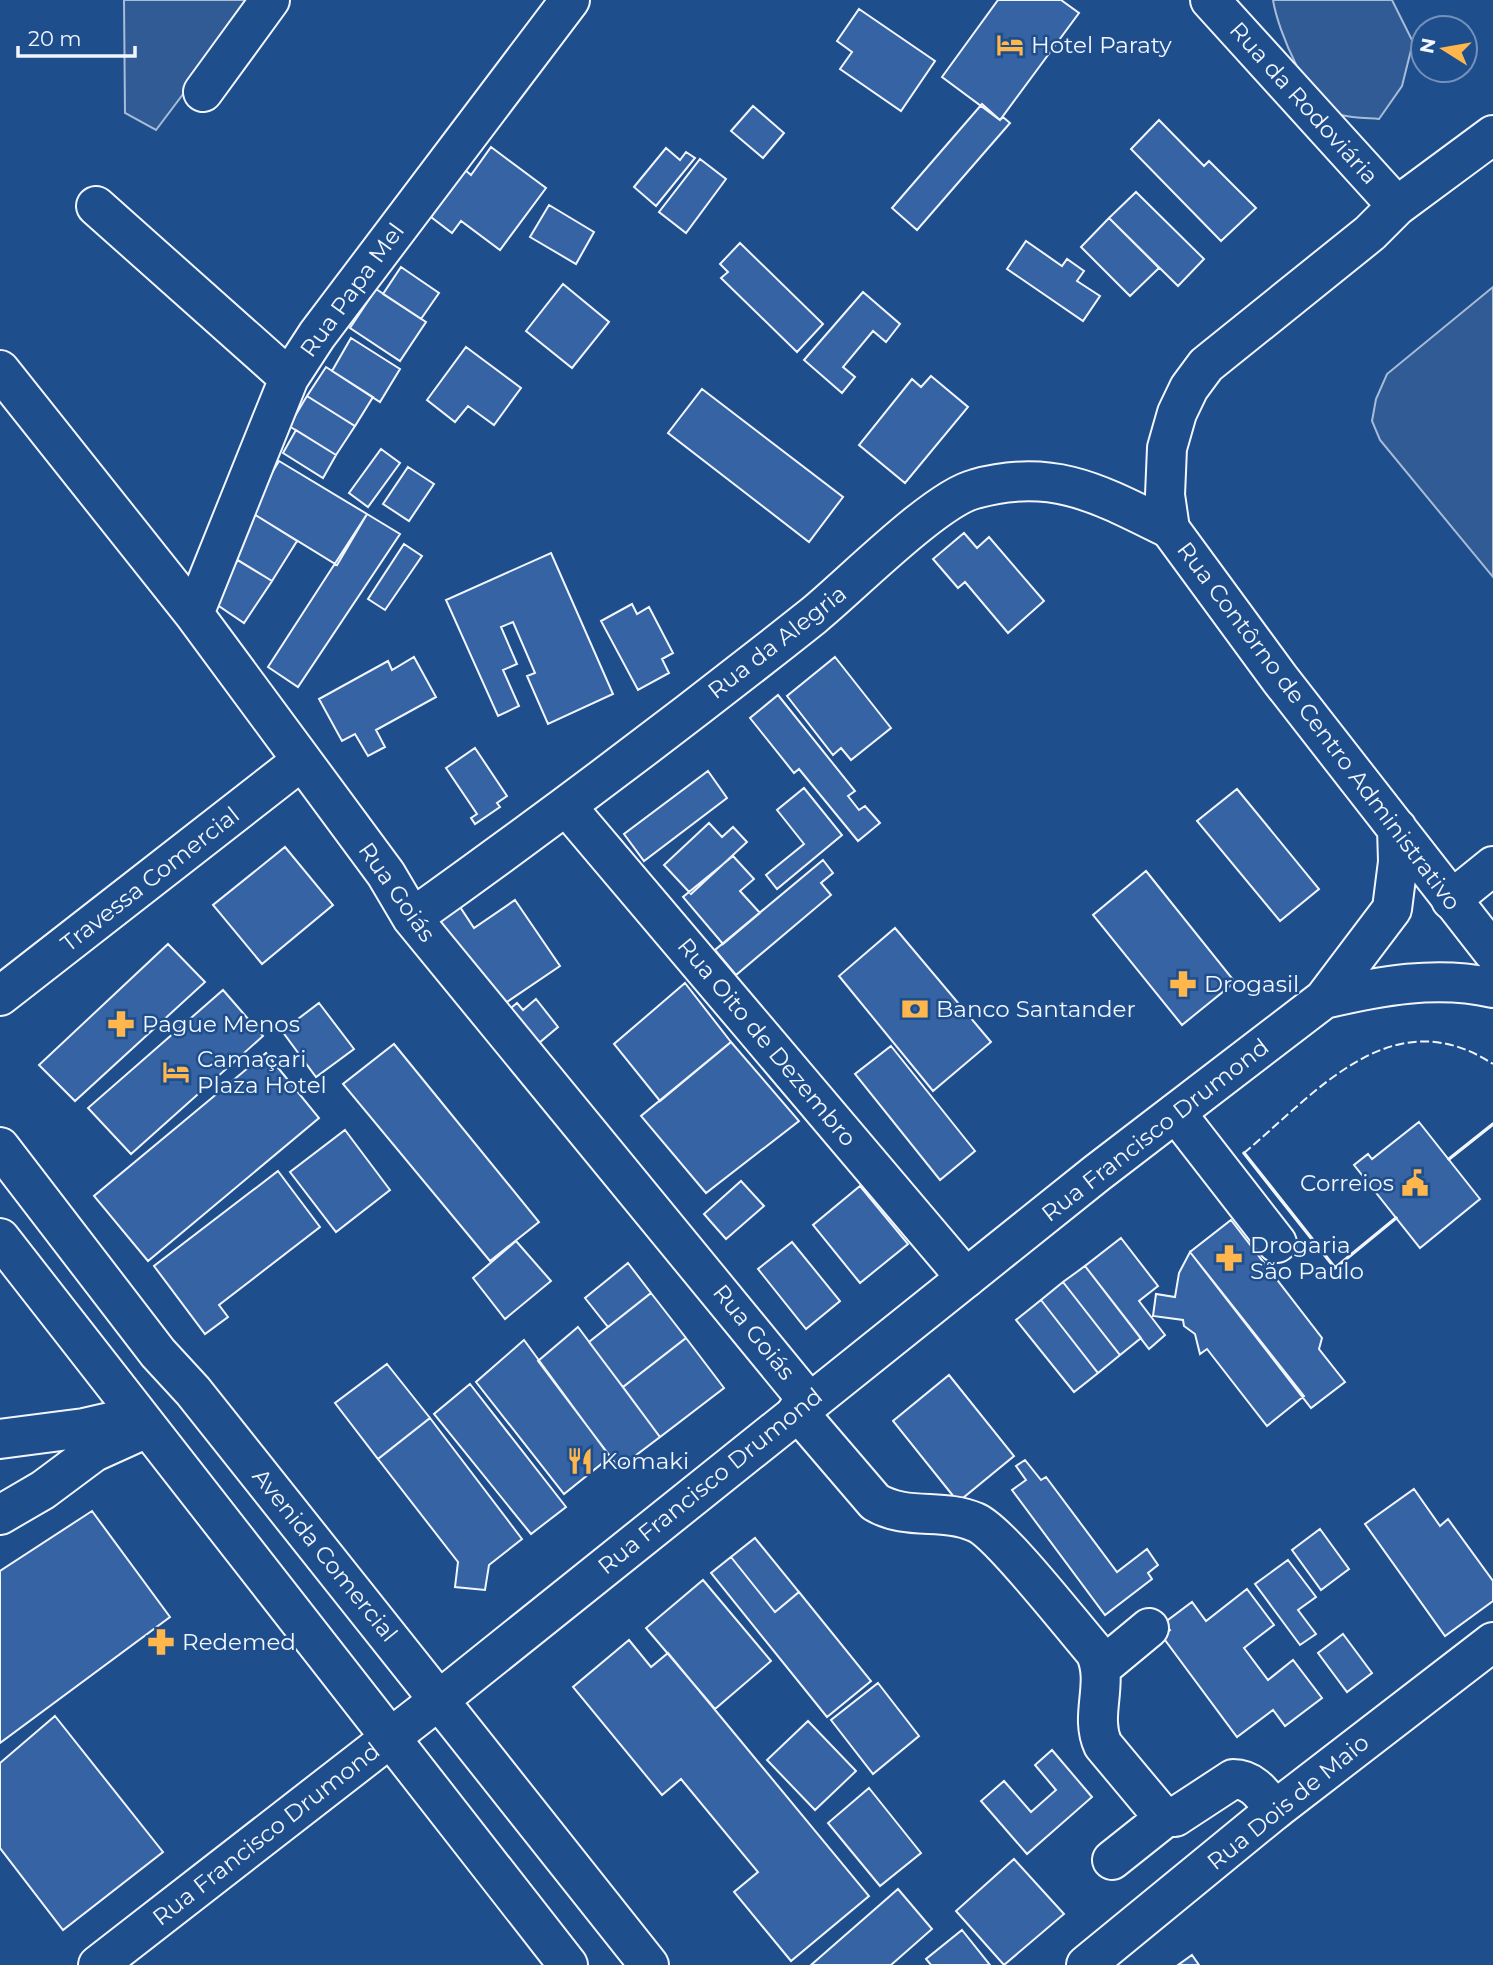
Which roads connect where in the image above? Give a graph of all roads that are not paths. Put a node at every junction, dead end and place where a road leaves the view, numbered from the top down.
1 (270, 0) edge
2 (570, 0) edge
3 (1210, 0) edge
4 (203, 92) dead end
5 (1493, 135) edge
6 (96, 206) dead end
7 (1397, 206) junction
8 (0, 370) edge
9 (289, 377) junction
10 (1170, 529) junction
11 (194, 614) junction
12 (300, 762) junction
13 (567, 807) junction
14 (1397, 828) junction
15 (1493, 866) edge
16 (1451, 900) junction
17 (412, 918) junction
18 (1493, 952) edge
19 (1493, 989) edge
20 (0, 996) edge
21 (1324, 999) junction
22 (1176, 1113) junction
23 (0, 1147) edge
24 (0, 1238) edge
25 (1276, 1243) dead end
26 (966, 1278) junction
27 (158, 1353) junction
28 (803, 1407) junction
29 (134, 1411) junction
30 (0, 1439) edge
31 (0, 1515) edge
32 (1149, 1629) dead end
33 (1493, 1642) edge
34 (1102, 1667) junction
35 (439, 1700) junction
36 (390, 1737) junction
37 (1275, 1810) junction
38 (1166, 1817) junction
39 (1112, 1860) dead end
40 (98, 1965) edge
41 (569, 1965) edge
42 (649, 1965) edge
43 (1086, 1965) edge

1 - 4 main road
2 - 9 main road, Rua Papa Mel
3 - 7 main road, Rua da Rodoviária
5 - 7 main road, Rua Contôrno de Centro Administrativo
6 - 9 main road
7 - 10 main road, Rua Contôrno de Centro Administrativo
8 - 11 main road, Rua Goiás
9 - 11 main road, Rua Papa Mel
10 - 13 main road, Rua da Alegria
10 - 14 main road, Rua Contôrno de Centro Administrativo
11 - 12 main road, Rua Goiás
12 - 17 main road, Rua Goiás
12 - 20 main road, Travessa Comercial
13 - 17 main road, Rua da Alegria
13 - 26 main road, Rua Oito de Dezembro
14 - 16 main road, Rua Contôrno de Centro Administrativo
14 - 21 main road, Rua Francisco Drumond
15 - 16 main road
16 - 18 main road, Rua Contôrno de Centro Administrativo
17 - 28 main road, Rua Goiás
19 - 21 main road, Rua Francisco Drumond
21 - 22 main road, Rua Francisco Drumond
22 - 25 main road
22 - 26 main road, Rua Francisco Drumond
23 - 27 main road, Avenida Comercial
24 - 29 main road
26 - 28 main road, Rua Francisco Drumond
27 - 29 main road
27 - 35 main road, Avenida Comercial
28 - 34 main road, Rua Goiás
28 - 35 main road, Rua Francisco Drumond
29 - 30 main road
29 - 31 main road
29 - 36 main road
32 - 34 main road
33 - 37 main road, Rua Dois de Maio
34 - 38 main road
35 - 36 main road, Rua Francisco Drumond
35 - 42 main road, Avenida Comercial
36 - 40 main road, Rua Francisco Drumond
36 - 41 main road
37 - 38 main road
37 - 43 main road, Rua Dois de Maio
38 - 39 main road

